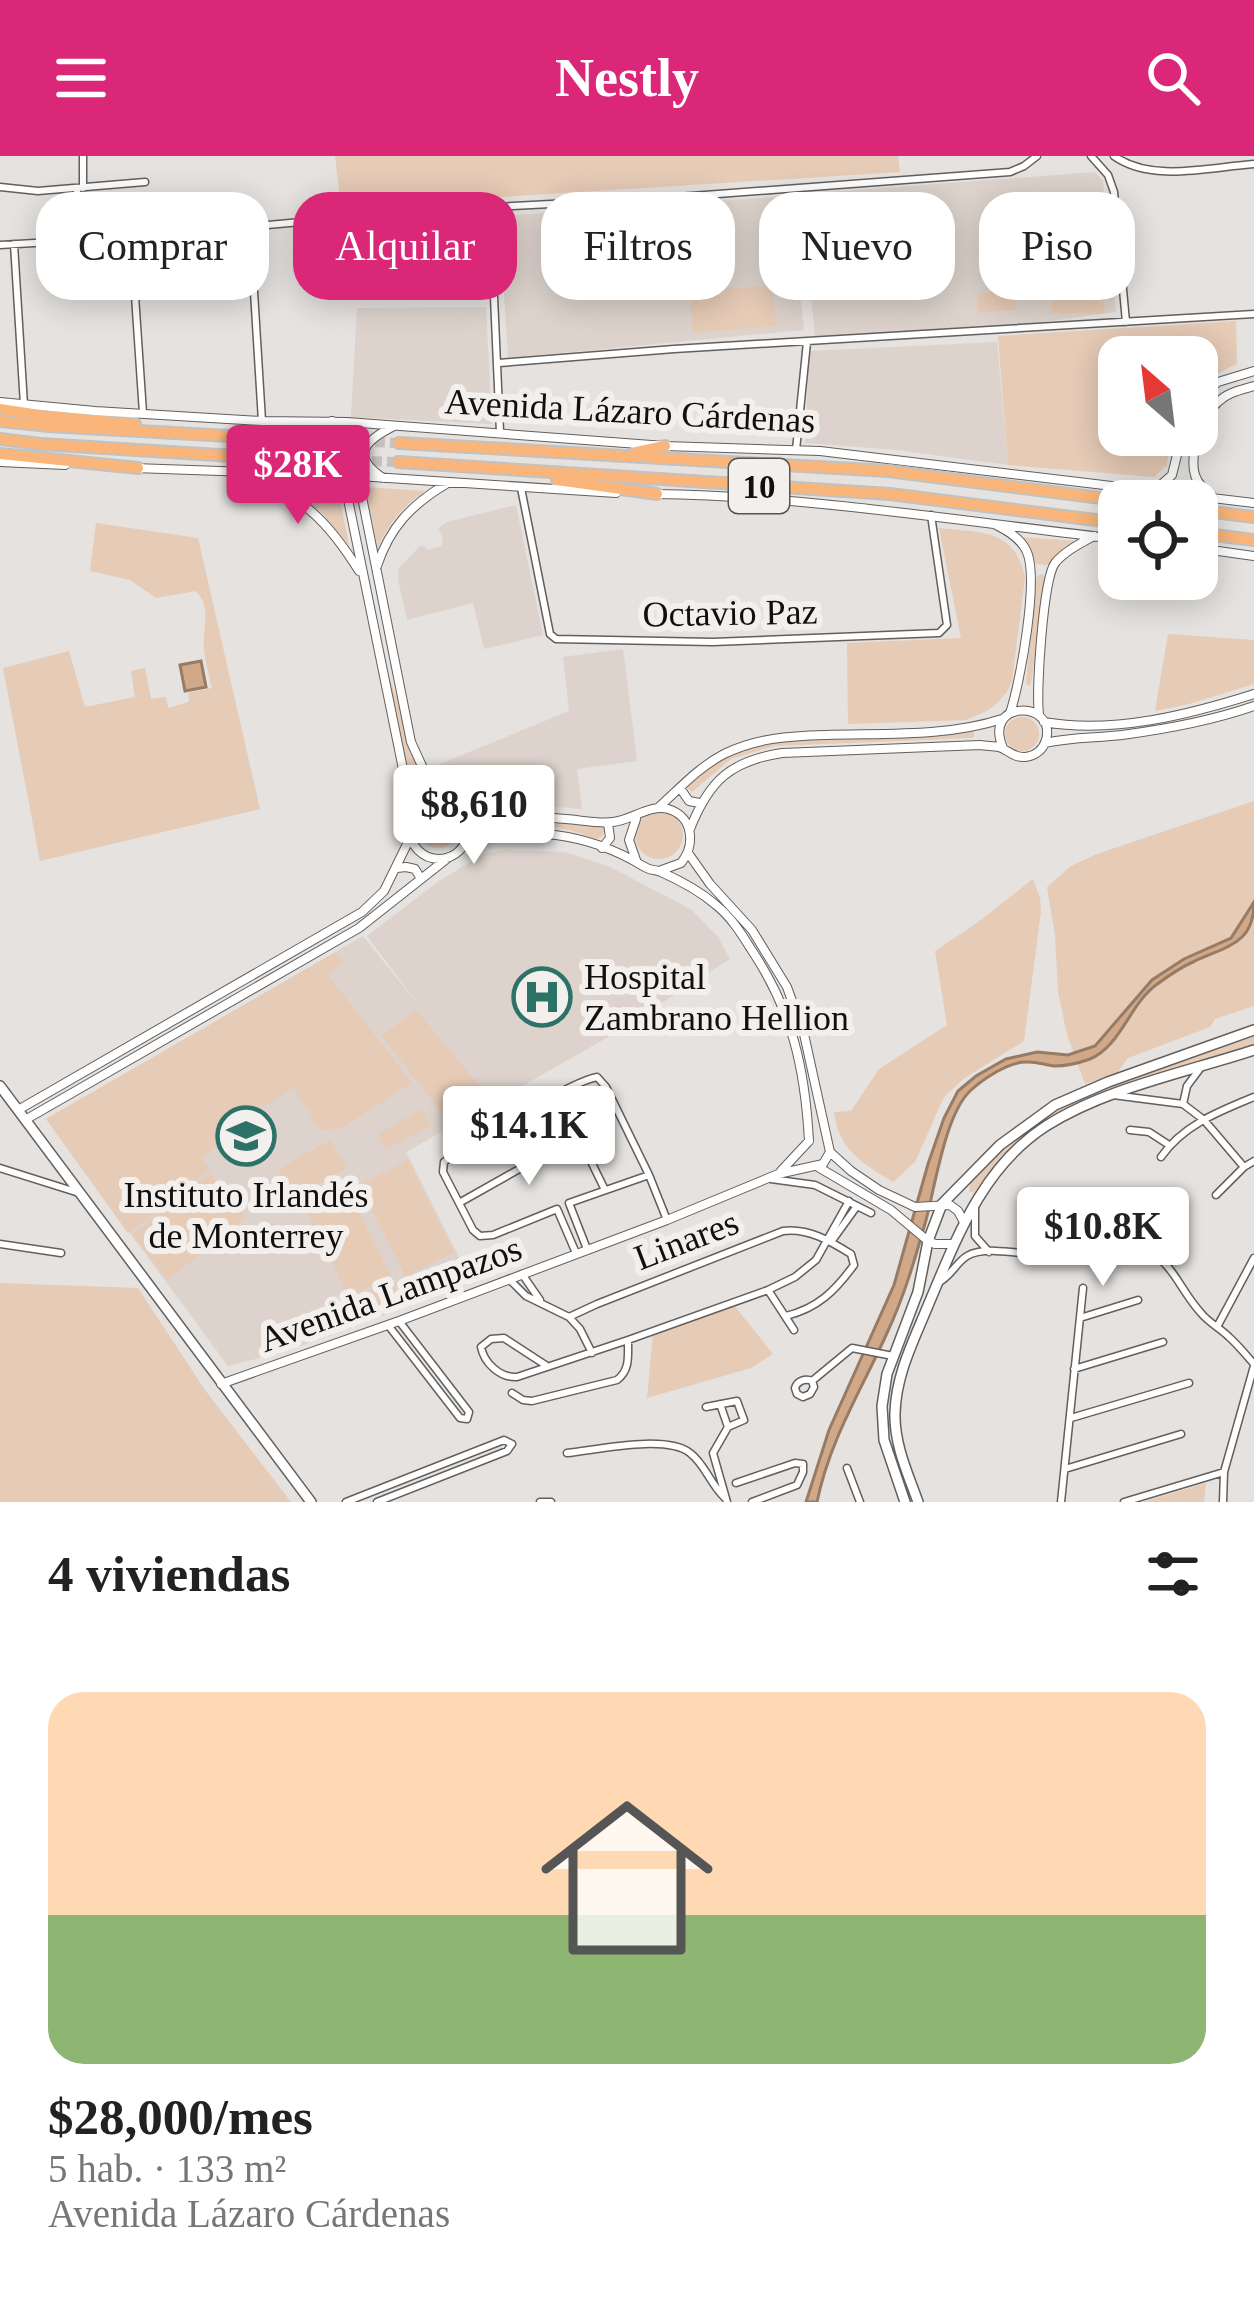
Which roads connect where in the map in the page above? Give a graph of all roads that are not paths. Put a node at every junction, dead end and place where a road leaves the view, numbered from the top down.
1 (83, 156) edge
2 (1037, 156) edge
3 (1091, 156) edge
4 (1114, 156) edge
5 (1254, 164) edge
6 (145, 182) dead end
7 (0, 187) edge
8 (80, 188) junction
9 (80, 192) edge
10 (517, 206) edge
11 (36, 243) edge
12 (14, 244) junction
13 (0, 245) edge
14 (135, 300) edge
15 (255, 300) edge
16 (495, 300) edge
17 (1254, 314) edge
18 (1126, 317) junction
19 (807, 342) junction
20 (499, 363) junction
21 (1254, 371) edge
22 (1218, 382) edge
23 (1254, 386) edge
24 (24, 405) junction
25 (0, 406) edge
26 (143, 413) junction
27 (0, 421) edge
28 (262, 421) junction
29 (332, 421) junction
30 (352, 422) junction
31 (395, 425) junction
32 (500, 433) junction
33 (252, 438) junction
34 (285, 439) tunnel mouth
35 (399, 443) tunnel mouth
36 (665, 446) junction
37 (796, 450) junction
38 (0, 451) edge
39 (166, 452) junction
40 (585, 454) junction
41 (1177, 456) edge
42 (281, 459) tunnel mouth
43 (65, 461) junction
44 (398, 462) tunnel mouth
45 (138, 468) junction
46 (1174, 470) junction
47 (238, 471) junction
48 (543, 473) junction
49 (293, 474) junction
50 (1194, 474) junction
51 (342, 476) junction
52 (358, 476) junction
53 (383, 478) junction
54 (1168, 480) edge
55 (1198, 480) edge
56 (448, 482) junction
57 (1098, 484) edge
58 (521, 488) junction
59 (657, 494) junction
60 (1098, 498) edge
61 (1218, 499) edge
62 (1254, 503) edge
63 (1218, 513) edge
64 (931, 515) junction
65 (1254, 517) edge
66 (1098, 520) edge
67 (990, 522) junction
68 (1095, 536) junction
69 (1098, 536) edge
70 (1218, 536) edge
71 (1254, 540) edge
72 (1218, 551) edge
73 (1254, 556) edge
74 (376, 567) junction
75 (1050, 572) junction
76 (1033, 573) junction
77 (363, 576) junction
78 (1018, 689) junction
79 (1037, 691) junction
80 (1254, 694) edge
81 (1254, 706) edge
82 (1006, 716) junction
83 (1041, 719) junction
84 (978, 727) junction
85 (1045, 743) junction
86 (980, 745) junction
87 (1003, 748) junction
88 (680, 788) junction
89 (444, 801) junction
90 (700, 803) junction
91 (659, 808) junction
92 (460, 810) junction
93 (491, 812) junction
94 (637, 817) junction
95 (411, 822) junction
96 (608, 823) junction
97 (487, 828) junction
98 (690, 829) junction
99 (411, 836) junction
100 (465, 844) junction
101 (602, 848) junction
102 (688, 853) junction
103 (449, 857) junction
104 (635, 860) junction
105 (397, 868) junction
106 (659, 871) junction
107 (701, 874) junction
108 (421, 879) junction
109 (688, 887) junction
110 (1254, 1030) edge
111 (1254, 1050) edge
112 (1200, 1068) junction
113 (0, 1086) edge
114 (558, 1094) junction
115 (1113, 1095) junction
116 (1254, 1097) edge
117 (1184, 1104) junction
118 (21, 1115) junction
119 (1204, 1120) junction
120 (1130, 1130) dead end
121 (578, 1136) junction
122 (807, 1145) junction
123 (1169, 1145) junction
124 (829, 1148) junction
125 (1161, 1156) dead end
126 (1254, 1161) edge
127 (815, 1166) junction
128 (1244, 1167) junction
129 (0, 1168) edge
130 (649, 1175) junction
131 (773, 1176) junction
132 (960, 1183) junction
133 (604, 1190) junction
134 (80, 1193) junction
135 (1216, 1195) dead end
136 (976, 1200) junction
137 (459, 1203) junction
138 (853, 1204) junction
139 (942, 1204) junction
140 (871, 1213) dead end
141 (667, 1220) junction
142 (964, 1222) junction
143 (928, 1241) junction
144 (827, 1243) junction
145 (0, 1244) edge
146 (954, 1244) junction
147 (587, 1250) junction
148 (989, 1252) junction
149 (61, 1253) dead end
150 (576, 1253) junction
151 (1253, 1258) edge
152 (925, 1265) junction
153 (944, 1270) junction
154 (521, 1274) junction
155 (508, 1279) junction
156 (938, 1282) junction
157 (1083, 1288) dead end
158 (769, 1290) junction
159 (1138, 1300) dead end
160 (542, 1303) junction
161 (786, 1316) junction
162 (569, 1317) junction
163 (1080, 1318) junction
164 (399, 1321) junction
165 (388, 1325) junction
166 (1217, 1327) junction
167 (794, 1330) dead end
168 (628, 1340) junction
169 (1163, 1342) dead end
170 (592, 1352) junction
171 (893, 1356) junction
172 (1254, 1365) edge
173 (547, 1366) junction
174 (1074, 1369) junction
175 (438, 1372) junction
176 (429, 1378) junction
177 (812, 1381) dead end
178 (1189, 1383) dead end
179 (221, 1384) junction
180 (512, 1393) dead end
181 (720, 1404) junction
182 (706, 1407) dead end
183 (1070, 1419) junction
184 (728, 1427) junction
185 (1181, 1434) dead end
186 (567, 1453) dead end
187 (847, 1468) dead end
188 (1065, 1469) junction
189 (1224, 1472) junction
190 (419, 1474) junction
191 (736, 1483) dead end
192 (423, 1484) junction
193 (726, 1500) edge
194 (311, 1502) edge
195 (346, 1502) edge
196 (377, 1502) edge
197 (540, 1502) edge
198 (551, 1502) edge
199 (752, 1502) edge
200 (860, 1502) edge
201 (905, 1502) edge
202 (918, 1502) edge
203 (1061, 1502) edge
204 (1124, 1502) edge
205 (1223, 1502) edge

1 - 8 street
2 - 10 street
3 - 18 street
4 - 5 street
6 - 8 street
7 - 8 street
8 - 9 street
11 - 12 street
12 - 13 street
12 - 24 street
14 - 26 street
15 - 28 street
16 - 20 street
17 - 18 street
18 - 19 street
19 - 20 street
19 - 37 street
20 - 32 street
21 - 22 street
23 - 50 street
24 - 25 street, Avenida Lázaro Cárdenas
24 - 26 street, Avenida Lázaro Cárdenas
25 - 33 highway
26 - 28 street, Avenida Lázaro Cárdenas
27 - 33 highway
28 - 29 street, Avenida Lázaro Cárdenas
28 - 49 street
29 - 30 street, Avenida Lázaro Cárdenas
29 - 51 street
30 - 31 street, Avenida Lázaro Cárdenas
30 - 52 street
31 - 32 street, Avenida Lázaro Cárdenas
31 - 53 street
32 - 36 street, Avenida Lázaro Cárdenas
33 - 34 highway
35 - 40 highway, Avenida Lázaro Cárdenas / 10
36 - 37 street, Avenida Lázaro Cárdenas
36 - 40 highway
37 - 57 street, Avenida Lázaro Cárdenas
38 - 39 highway
38 - 43 highway
38 - 45 street
39 - 42 highway
39 - 43 highway
40 - 60 highway, Avenida Lázaro Cárdenas / 10
41 - 46 street
43 - 45 highway
44 - 48 highway, Avenida Lázaro Cárdenas / 10
45 - 47 street
46 - 50 street
46 - 54 street
47 - 49 street
47 - 77 street
48 - 59 highway
48 - 66 highway, Avenida Lázaro Cárdenas / 10
49 - 51 street
50 - 55 street
51 - 52 street
51 - 77 street
52 - 53 street
52 - 74 street
53 - 56 street
56 - 58 street
56 - 74 street
58 - 59 street
58 - 64 street, Octavio Paz
59 - 64 street
61 - 62 street, Avenida Lázaro Cárdenas
63 - 65 highway
64 - 67 street
67 - 68 street
67 - 76 street
68 - 69 street
68 - 75 street
70 - 71 highway
72 - 73 street
74 - 89 street
75 - 76 street
75 - 79 street
76 - 78 street
77 - 95 street
78 - 79 street
78 - 82 street
79 - 83 street
80 - 83 street
81 - 85 street
82 - 83 street
82 - 84 street
82 - 87 street
83 - 85 street
84 - 86 street
84 - 88 street
85 - 87 street
86 - 87 street
86 - 90 street
88 - 90 street
88 - 91 street
89 - 92 street
89 - 95 street
90 - 98 street
91 - 94 street
91 - 98 street
92 - 93 street
92 - 100 street
93 - 96 street
93 - 97 street
94 - 96 street
94 - 104 street
95 - 99 street
96 - 101 street
97 - 100 street
97 - 101 street
98 - 102 street
99 - 103 street
99 - 105 street
100 - 103 street
101 - 104 street
102 - 106 street
102 - 107 street
103 - 108 street
104 - 106 street
105 - 108 street
105 - 118 street
106 - 109 street
107 - 109 street
107 - 124 street
108 - 118 street
109 - 122 street
110 - 132 main road
111 - 112 main road
112 - 115 main road
112 - 117 street
113 - 118 main road
114 - 121 street
114 - 130 street
114 - 137 street
115 - 117 street
115 - 136 main road
116 - 119 street
117 - 119 street
118 - 134 main road
119 - 123 street
119 - 128 street
120 - 123 street
121 - 133 street
121 - 137 street
122 - 124 street
122 - 127 street
122 - 131 street, Avenida Lampazos
123 - 125 street
124 - 127 street
124 - 139 street
126 - 128 street
127 - 131 street, Avenida Lampazos
127 - 143 street
128 - 135 street
129 - 134 street
130 - 133 street
130 - 141 street
131 - 138 street
131 - 141 street, Avenida Lampazos
132 - 136 main road
132 - 139 main road
133 - 147 street
134 - 179 main road
136 - 142 main road
136 - 148 street
137 - 150 street
138 - 140 street
138 - 144 street
139 - 142 street
139 - 143 main road
141 - 147 street, Avenida Lampazos
142 - 146 main road
143 - 146 street
143 - 152 main road
144 - 158 street
144 - 161 street
144 - 162 street, Linares
145 - 149 street
146 - 153 main road
147 - 150 street, Avenida Lampazos
148 - 156 street
148 - 166 street
150 - 154 street, Avenida Lampazos
151 - 166 street
152 - 153 main road
152 - 171 main road
153 - 156 main road
154 - 155 street, Avenida Lampazos
154 - 160 street
155 - 160 street
155 - 164 street, Avenida Lampazos
156 - 202 main road
157 - 163 street
158 - 161 street
158 - 168 street
159 - 163 street
160 - 162 street
161 - 167 street
162 - 170 street
163 - 174 street
164 - 165 street, Avenida Lampazos
164 - 175 street
165 - 176 street
165 - 179 street, Avenida Lampazos
166 - 172 street
168 - 170 street
168 - 180 street
169 - 174 street
170 - 173 street
171 - 177 street
171 - 201 main road
172 - 189 street
173 - 173 street
174 - 183 street
175 - 176 street
175 - 176 street
178 - 183 street
179 - 194 main road
181 - 182 street
181 - 184 street
181 - 184 street
183 - 188 street
184 - 193 street
185 - 188 street
186 - 193 street
187 - 200 street
188 - 203 street
189 - 204 street
189 - 205 street
190 - 192 street
190 - 192 street
190 - 195 street
191 - 199 street
192 - 196 street
197 - 198 street

